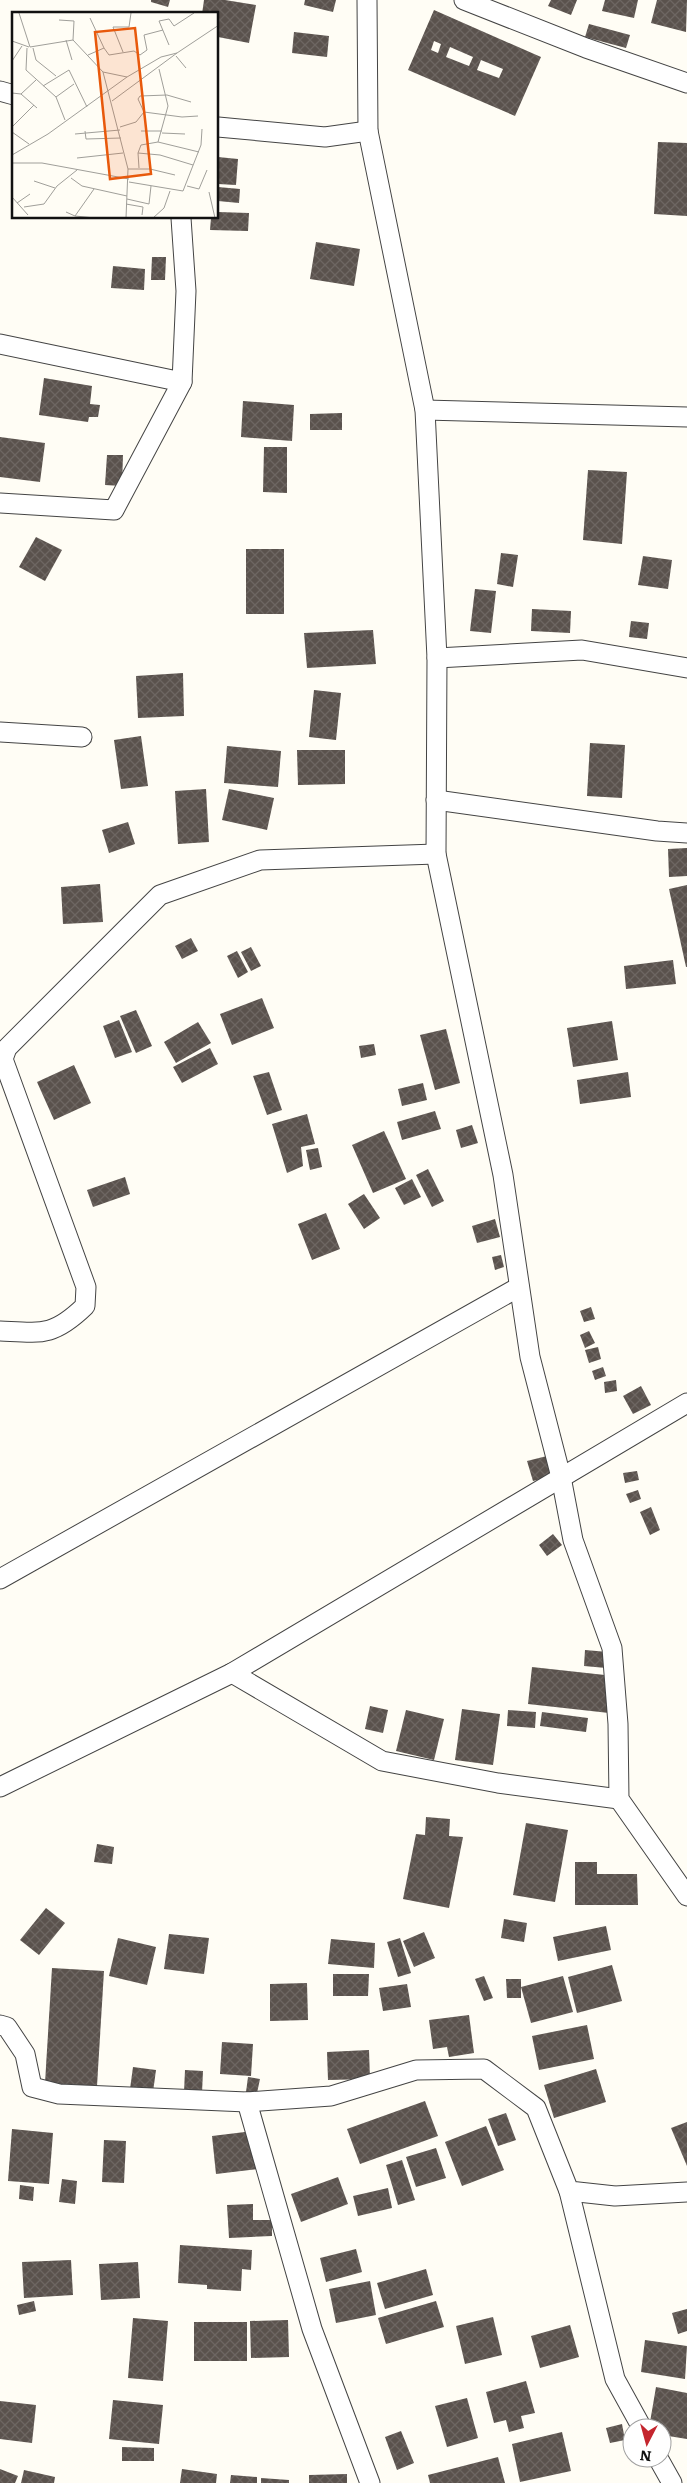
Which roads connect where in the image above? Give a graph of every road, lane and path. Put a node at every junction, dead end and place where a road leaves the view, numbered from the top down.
1 (367, 0) edge
2 (464, 0) edge
3 (687, 83) edge
4 (0, 90) edge
5 (12, 95) edge
6 (219, 127) edge
7 (368, 131) junction
8 (181, 219) edge
9 (0, 344) edge
10 (182, 382) junction
11 (425, 410) junction
12 (687, 417) edge
13 (0, 503) edge
14 (437, 658) junction
15 (687, 668) edge
16 (0, 732) edge
17 (82, 737) dead end
18 (436, 800) junction
19 (687, 832) edge
20 (436, 854) junction
21 (2, 1058) edge
22 (520, 1287) junction
23 (0, 1331) edge
24 (687, 1403) edge
25 (561, 1477) junction
26 (0, 1579) edge
27 (232, 1673) junction
28 (0, 1787) edge
29 (619, 1799) junction
30 (687, 1896) edge
31 (0, 2026) edge
32 (247, 2102) junction
33 (569, 2191) junction
34 (687, 2192) edge
35 (636, 2418) edge
36 (664, 2468) edge
37 (370, 2483) edge
38 (672, 2483) edge

1 - 7 street
2 - 3 street
4 - 5 street
6 - 7 street
7 - 11 street
8 - 10 street
9 - 10 street
10 - 13 street
11 - 12 street
11 - 14 street
14 - 15 street
14 - 18 street
16 - 17 street
18 - 19 street
18 - 20 street
20 - 21 street
20 - 22 street
21 - 23 street
22 - 25 street
22 - 26 street
24 - 25 street
25 - 27 street
25 - 29 street
27 - 28 street
27 - 29 street
29 - 30 street
31 - 32 street
32 - 33 street
32 - 37 street
33 - 34 street
33 - 35 street
36 - 38 street

